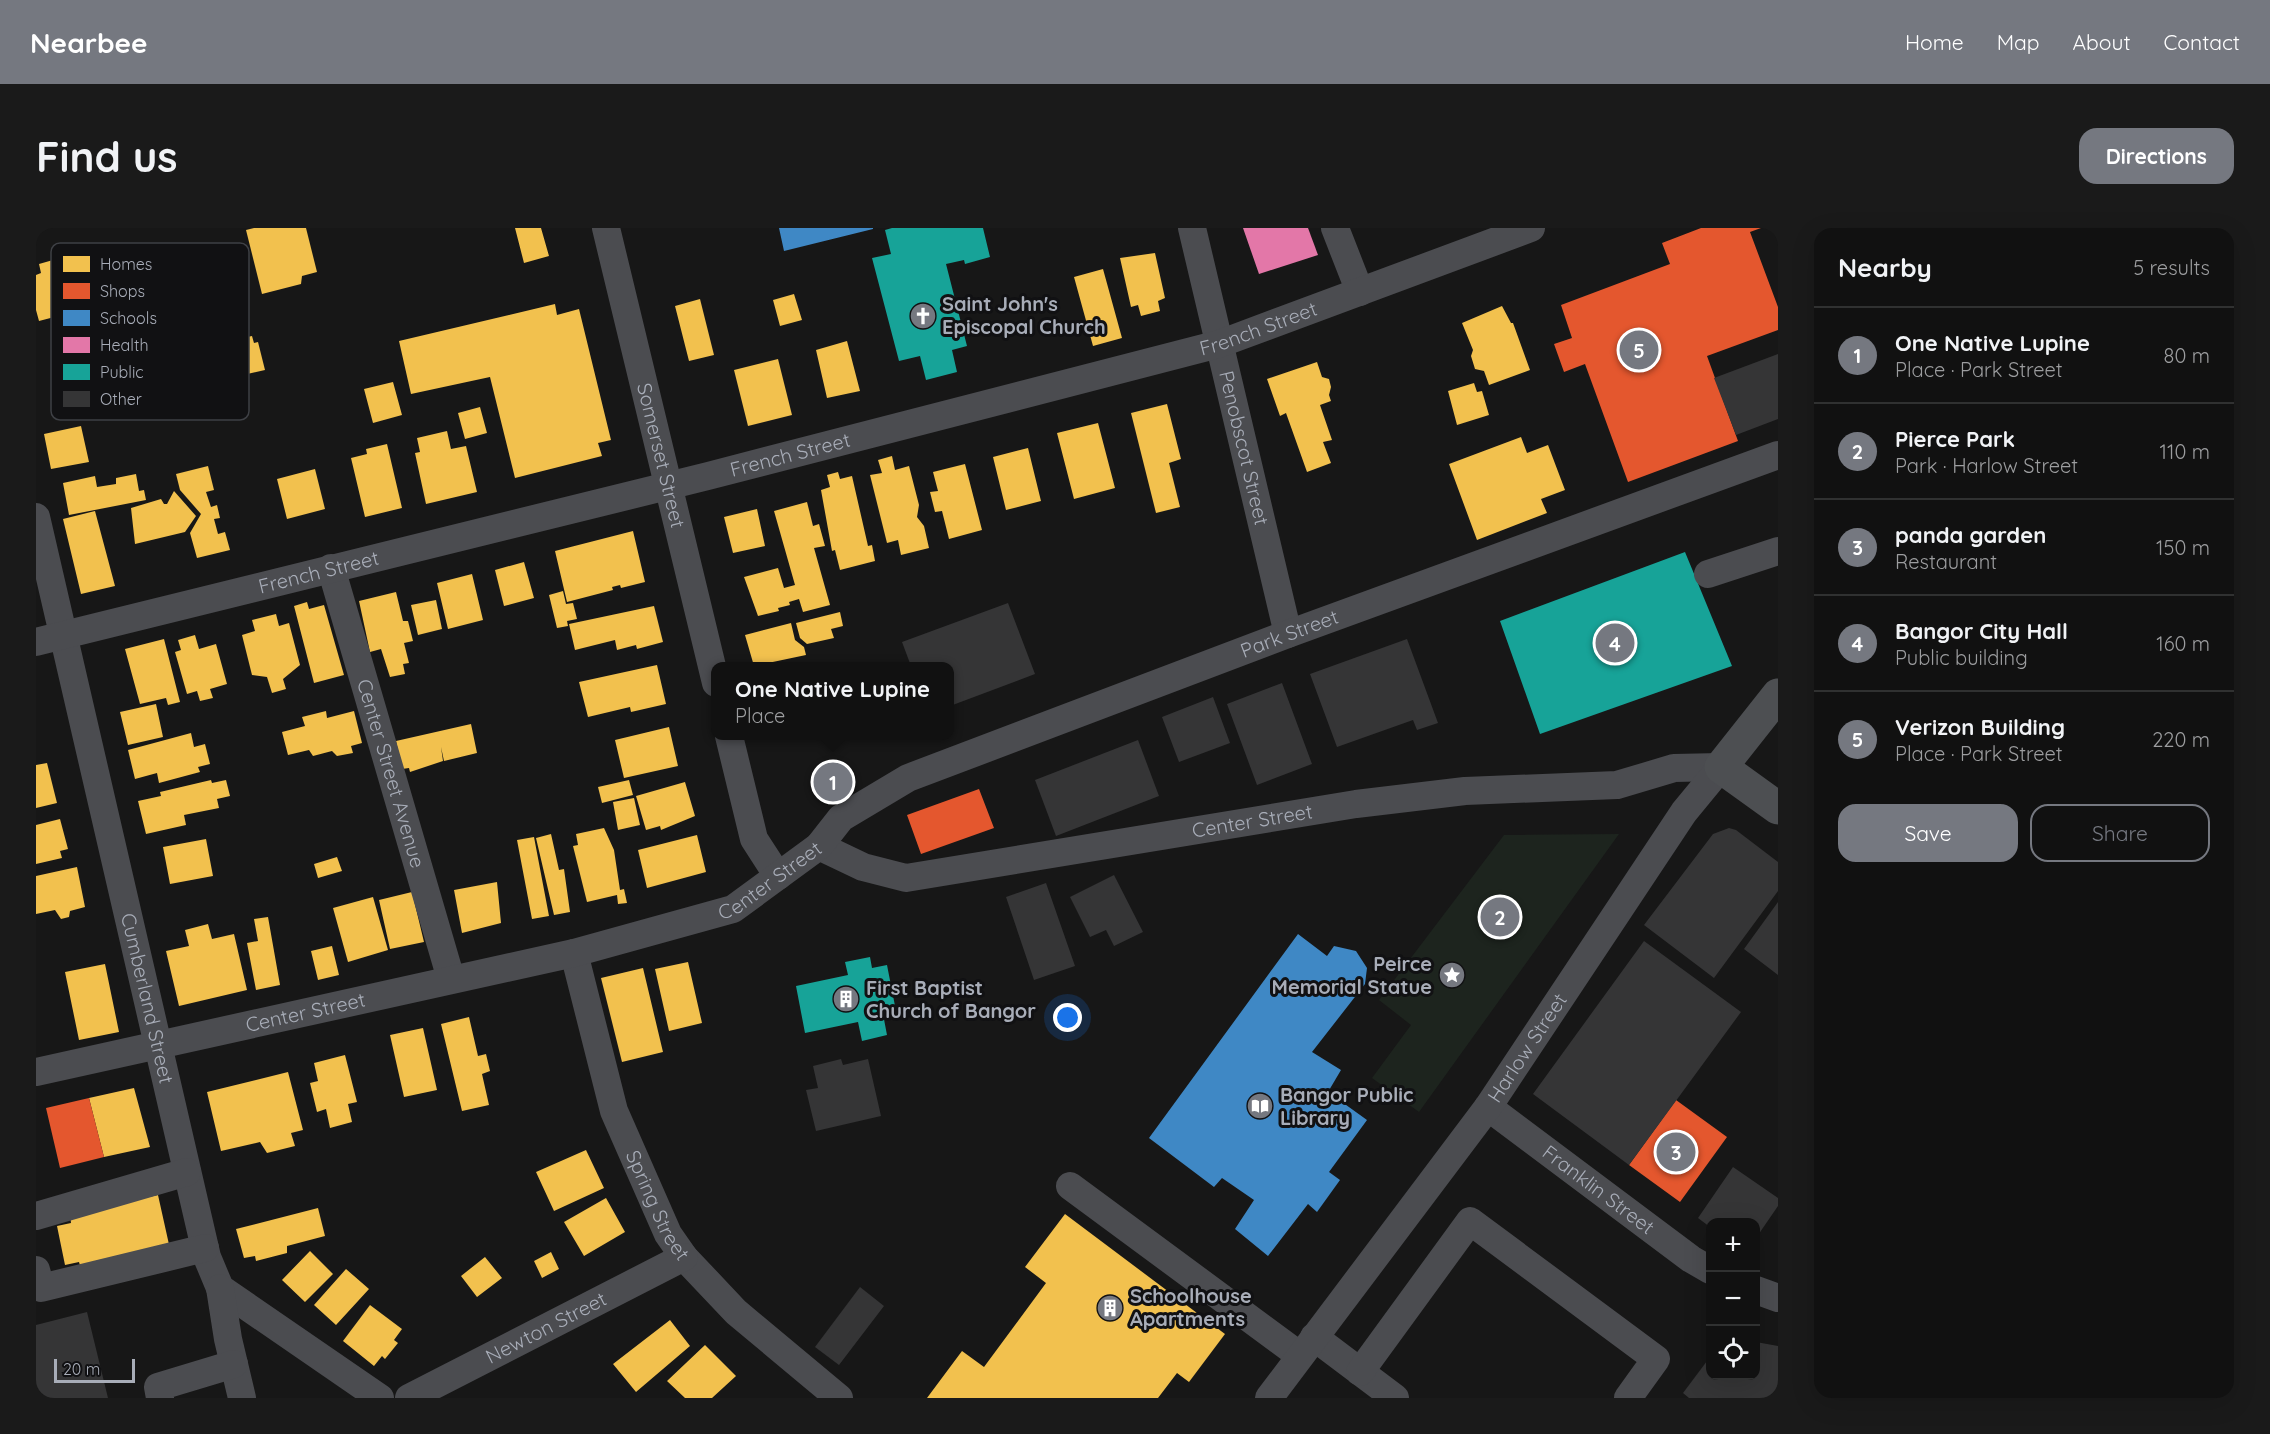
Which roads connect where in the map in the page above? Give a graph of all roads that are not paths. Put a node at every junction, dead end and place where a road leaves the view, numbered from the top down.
1 (606, 228) edge
2 (1192, 228) edge
3 (1335, 228) edge
4 (1531, 228) edge
5 (1360, 292) junction
6 (1219, 344) junction
7 (1778, 455) edge
8 (669, 486) junction
9 (36, 518) edge
10 (1778, 551) edge
11 (331, 568) junction
12 (1708, 574) dead end
13 (1288, 634) junction
14 (65, 635) junction
15 (36, 642) edge
16 (711, 662) edge
17 (1778, 694) edge
18 (730, 740) edge
19 (1721, 767) junction
20 (1778, 808) edge
21 (819, 846) junction
22 (778, 876) junction
23 (574, 952) junction
24 (451, 979) junction
25 (156, 1045) junction
26 (36, 1072) edge
27 (1488, 1107) junction
28 (187, 1172) junction
29 (1070, 1186) dead end
30 (36, 1216) edge
31 (205, 1248) junction
32 (684, 1257) junction
33 (1706, 1268) edge
34 (36, 1270) edge
35 (220, 1288) junction
36 (1760, 1292) edge
37 (1778, 1298) edge
38 (1306, 1346) junction
39 (234, 1364) junction
40 (1360, 1372) junction
41 (160, 1398) edge
42 (242, 1398) edge
43 (380, 1398) edge
44 (409, 1398) edge
45 (839, 1398) edge
46 (1269, 1398) edge
47 (1395, 1398) edge
48 (1628, 1398) edge

1 - 8 street, Somerset Street
2 - 6 street, Penobscot Street
3 - 5 street
4 - 5 street, French Street
5 - 6 street, French Street
6 - 8 street, French Street
6 - 13 street, Penobscot Street
7 - 13 street, Park Street
8 - 11 street, French Street
8 - 16 street, Somerset Street
9 - 14 street, Cumberland Street
10 - 12 street
11 - 14 street, French Street
11 - 24 street, Center Street Avenue
13 - 21 street, Park Street
14 - 15 street, French Street
14 - 25 street, Cumberland Street
17 - 19 main road, Harlow Street
18 - 22 street
19 - 20 main road
19 - 21 street, Center Street
19 - 27 street, Harlow Street
21 - 22 street, Center Street
22 - 23 street, Center Street
23 - 24 street, Center Street
23 - 32 street, Spring Street
24 - 25 street, Center Street
25 - 26 street, Center Street
25 - 28 street, Cumberland Street
27 - 33 street, Franklin Street
27 - 38 street, Harlow Street
28 - 30 street
28 - 31 street, Cumberland Street
29 - 38 street
31 - 34 street
31 - 35 street, Cumberland Street
32 - 44 street, Newton Street
32 - 45 street, Spring Street
35 - 39 street, Cumberland Street
35 - 43 street
36 - 37 street
38 - 40 street
38 - 46 street, Harlow Street
39 - 41 street
39 - 42 street, Cumberland Street
40 - 47 street
40 - 48 street

